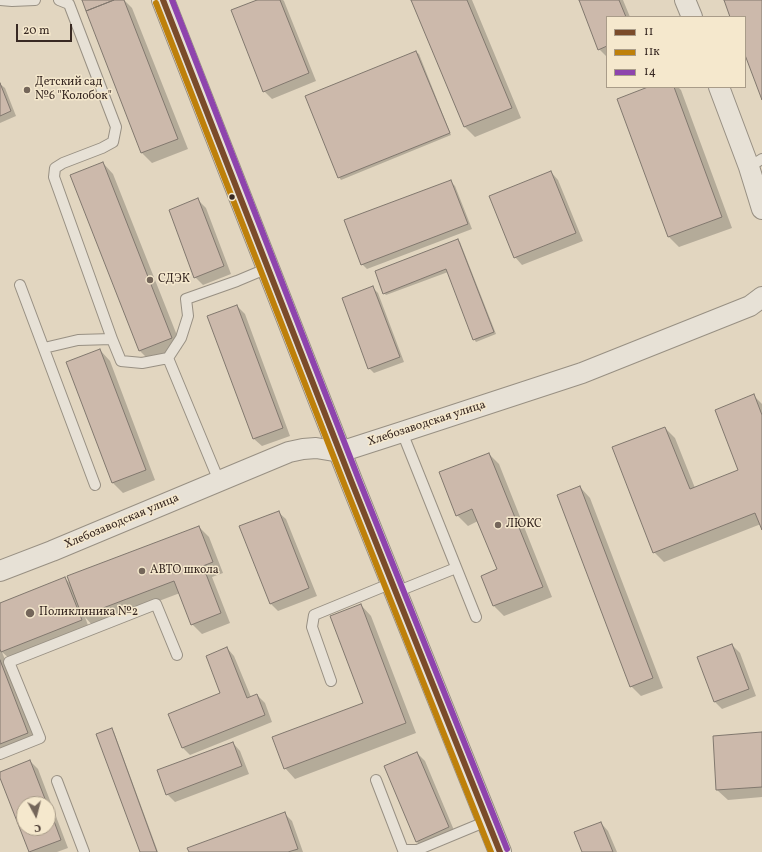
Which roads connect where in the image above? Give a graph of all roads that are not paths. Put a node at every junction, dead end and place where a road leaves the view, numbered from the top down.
1 (0, 0) edge
2 (35, 0) edge
3 (59, 0) edge
4 (163, 0) edge
5 (686, 0) edge
6 (692, 16) edge
7 (719, 88) edge
8 (755, 163) edge
9 (762, 208) edge
10 (268, 268) junction
11 (20, 285) dead end
12 (762, 297) edge
13 (112, 339) junction
14 (44, 348) junction
15 (168, 358) junction
16 (402, 432) junction
17 (340, 452) junction
18 (219, 481) junction
19 (95, 485) dead end
20 (456, 568) junction
21 (0, 571) edge
22 (394, 587) junction
23 (476, 617) dead end
24 (177, 655) dead end
25 (331, 681) dead end
26 (0, 754) edge
27 (376, 780) dead end
28 (57, 781) dead end
29 (487, 821) junction
30 (497, 851) edge
31 (84, 852) edge

1 - 2 lane
3 - 13 lane
4 - 10 street
5 - 6 street
7 - 8 street
8 - 9 street
10 - 15 lane
10 - 17 street
11 - 14 lane
12 - 16 street, Хлебозаводская улица
13 - 14 lane
13 - 15 lane
14 - 19 lane
15 - 18 lane
16 - 17 street, Хлебозаводская улица
16 - 20 lane
17 - 18 street, Хлебозаводская улица
17 - 22 street
18 - 21 street, Хлебозаводская улица
20 - 22 lane
20 - 23 lane
22 - 25 lane
22 - 29 street
24 - 26 lane
27 - 29 lane
28 - 31 lane
29 - 30 street

